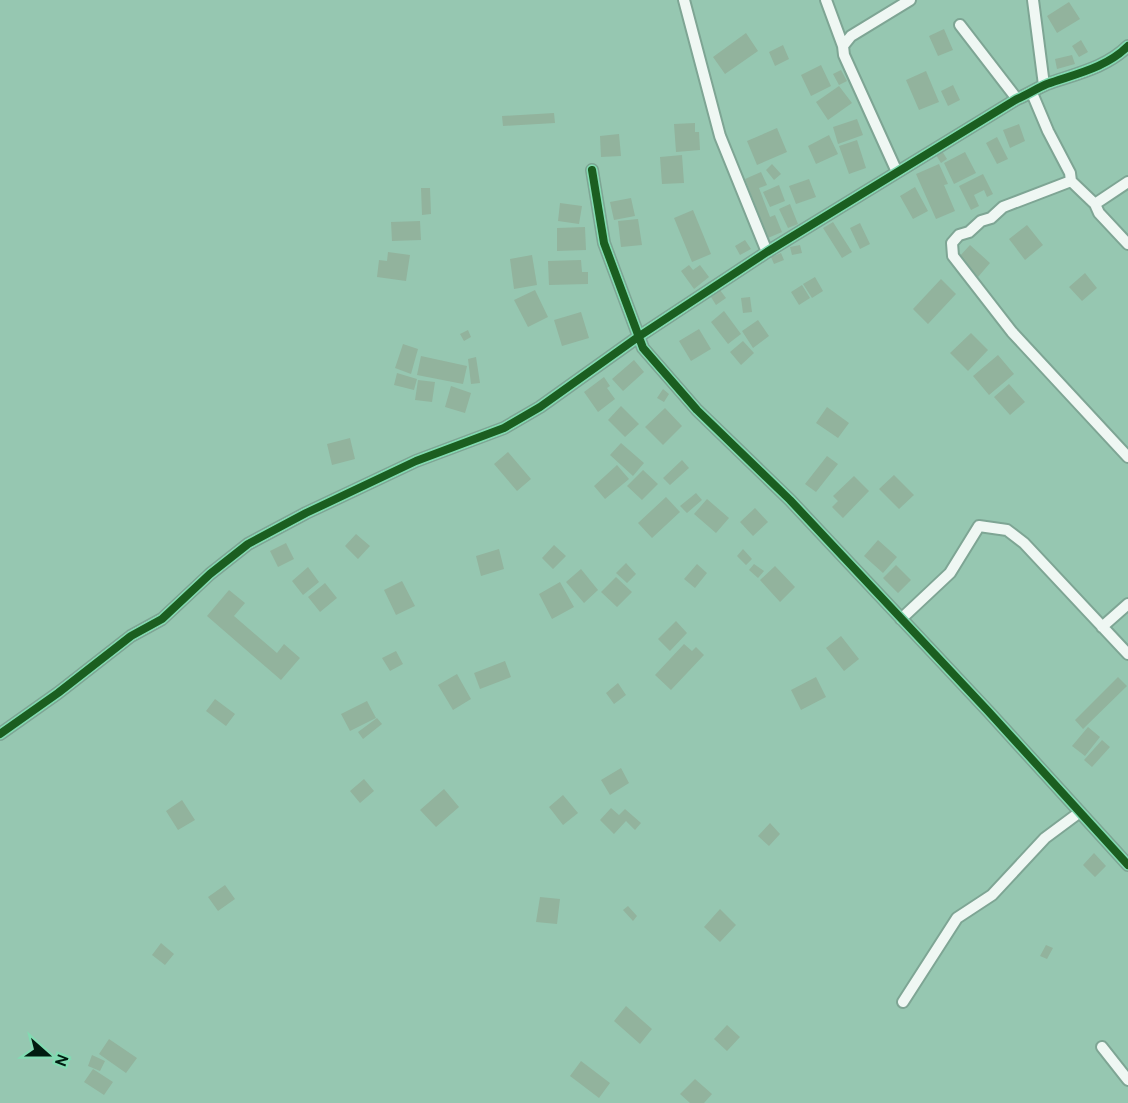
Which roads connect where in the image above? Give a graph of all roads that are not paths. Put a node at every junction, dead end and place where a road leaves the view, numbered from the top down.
1 (684, 0) edge
2 (826, 0) edge
3 (910, 0) edge
4 (1033, 0) edge
5 (960, 26) dead end
6 (843, 46) junction
7 (1128, 46) edge
8 (1044, 85) junction
9 (1032, 93) junction
10 (1017, 99) junction
11 (592, 170) dead end
12 (897, 172) junction
13 (1071, 181) junction
14 (1128, 182) edge
15 (1095, 204) junction
16 (1128, 244) edge
17 (767, 252) junction
18 (638, 337) junction
19 (1128, 457) edge
20 (1128, 603) edge
21 (901, 618) junction
22 (1102, 627) junction
23 (1128, 654) edge
24 (0, 734) edge
25 (1080, 812) junction
26 (1128, 865) edge
27 (903, 1002) dead end
28 (1102, 1047) dead end
29 (1128, 1080) edge

1 - 17 street
2 - 6 street
3 - 6 street
4 - 8 street
5 - 10 street
6 - 12 street
7 - 8 street
8 - 9 street
9 - 10 street
9 - 13 street
10 - 12 street
11 - 18 street
12 - 17 street
13 - 15 street
13 - 19 street
14 - 15 street
15 - 16 street
17 - 18 street
18 - 21 street
18 - 24 street
20 - 22 street
21 - 22 street
21 - 25 street
22 - 23 street
25 - 26 street
25 - 27 street
28 - 29 street

